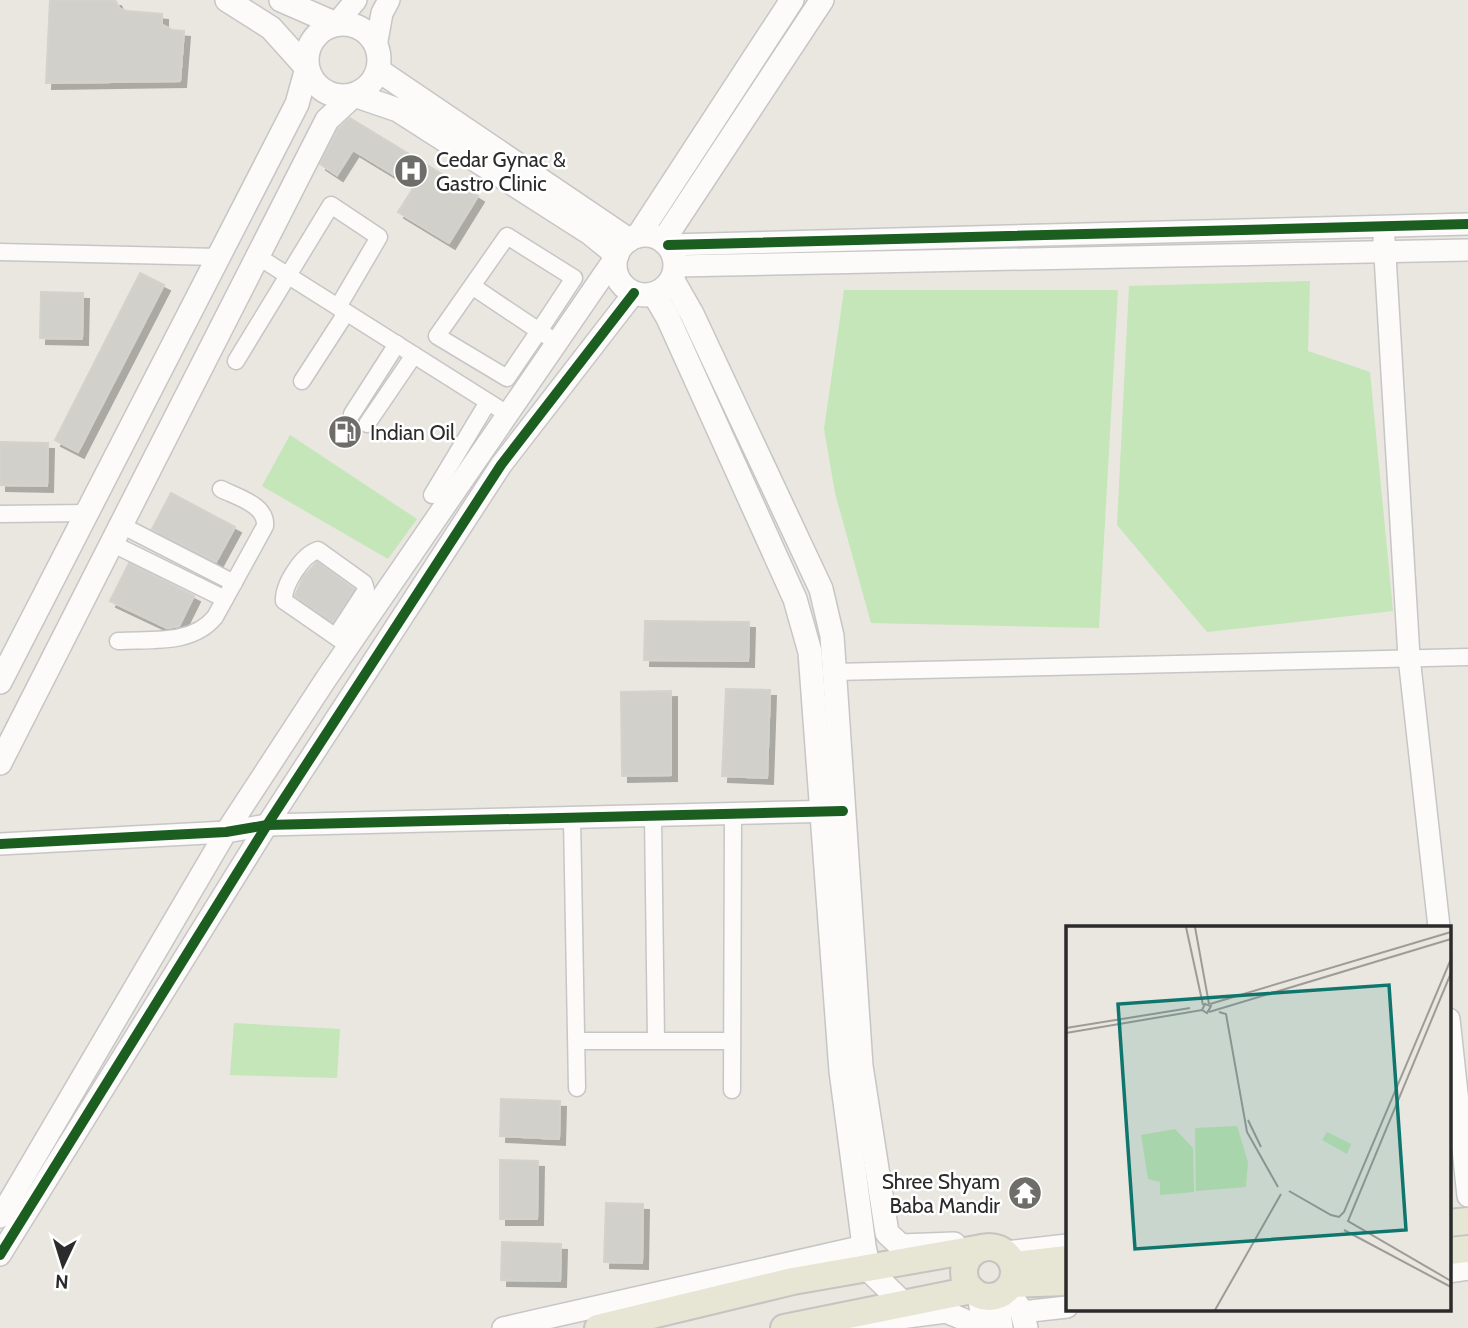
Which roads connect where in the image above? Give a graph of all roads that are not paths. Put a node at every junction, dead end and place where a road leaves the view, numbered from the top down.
1 (227, 0) edge
2 (281, 0) edge
3 (356, 0) edge
4 (389, 0) edge
5 (793, 0) edge
6 (822, 0) edge
7 (336, 24) junction
8 (376, 46) junction
9 (307, 68) junction
10 (378, 70) junction
11 (354, 95) junction
12 (1468, 224) edge
13 (1383, 226) junction
14 (665, 243) junction
15 (628, 244) junction
16 (1468, 250) edge
17 (0, 252) edge
18 (1385, 252) junction
19 (257, 256) junction
20 (219, 257) junction
21 (674, 273) junction
22 (289, 276) junction
23 (472, 286) junction
24 (644, 294) junction
25 (342, 310) junction
26 (539, 331) junction
27 (558, 343) junction
28 (397, 344) junction
29 (414, 355) junction
30 (236, 361) dead end
31 (302, 380) dead end
32 (488, 402) junction
33 (352, 414) dead end
34 (509, 415) junction
35 (367, 424) dead end
36 (222, 489) dead end
37 (432, 495) dead end
38 (87, 513) junction
39 (0, 514) edge
40 (116, 534) junction
41 (234, 583) junction
42 (225, 599) junction
43 (118, 641) dead end
44 (342, 641) junction
45 (1409, 657) junction
46 (1468, 657) edge
47 (834, 672) junction
48 (0, 681) edge
49 (0, 763) edge
50 (832, 812) junction
51 (733, 815) junction
52 (653, 817) junction
53 (572, 818) junction
54 (267, 825) junction
55 (226, 832) junction
56 (0, 844) edge
57 (1439, 926) edge
58 (1450, 1028) edge
59 (656, 1040) junction
60 (577, 1041) junction
61 (732, 1041) junction
62 (577, 1087) dead end
63 (732, 1090) dead end
64 (1468, 1199) edge
65 (1450, 1203) edge
66 (0, 1217) edge
67 (1468, 1221) edge
68 (1450, 1223) edge
69 (1066, 1246) edge
70 (1468, 1249) edge
71 (1450, 1251) edge
72 (0, 1255) edge
73 (866, 1258) junction
74 (1066, 1259) edge
75 (1468, 1269) edge
76 (1450, 1272) edge
77 (1066, 1282) edge
78 (998, 1283) edge
79 (904, 1304) junction
80 (1066, 1307) edge
81 (504, 1328) edge
82 (598, 1328) edge
83 (784, 1328) edge
84 (852, 1328) edge
85 (985, 1328) edge
86 (1001, 1328) edge

1 - 9 main road
2 - 7 main road
3 - 7 street
4 - 8 street
5 - 15 main road
6 - 14 main road
7 - 8 main road
7 - 9 main road
8 - 10 main road
9 - 11 main road
9 - 20 main road
10 - 11 main road
10 - 15 main road
11 - 15 main road
11 - 19 main road
12 - 13 street
13 - 14 street
13 - 18 street
14 - 15 main road
14 - 21 main road
15 - 24 main road
15 - 27 street
16 - 18 street
17 - 20 street
18 - 21 street
18 - 45 street
19 - 22 street
19 - 40 main road
20 - 38 main road
21 - 24 main road
21 - 47 main road
22 - 25 street
22 - 25 street
22 - 30 street
23 - 26 street
23 - 26 street
23 - 26 street
24 - 50 main road
24 - 54 street
25 - 28 street
25 - 31 street
26 - 27 street
27 - 34 street
28 - 29 street
28 - 33 street
29 - 32 street
29 - 35 street
32 - 34 street
32 - 37 street
34 - 44 street
36 - 41 street
38 - 39 street
38 - 48 main road
40 - 41 street
40 - 42 street
40 - 49 main road
41 - 42 street
42 - 43 street
44 - 44 street
44 - 55 street
45 - 46 street
45 - 47 street
45 - 57 street
47 - 50 main road
50 - 51 street
50 - 73 main road
50 - 78 main road
51 - 52 street
51 - 61 street
52 - 53 street
52 - 59 street
53 - 54 street
53 - 60 street
54 - 55 street
54 - 72 street
55 - 56 street
55 - 66 street
58 - 64 street
59 - 60 street
59 - 61 street
60 - 62 street
61 - 63 street
64 - 65 street
67 - 68 main road
69 - 78 street
70 - 71 main road
73 - 78 main road
73 - 79 main road
73 - 81 street
73 - 82 main road
74 - 78 main road
75 - 76 street
77 - 78 main road
78 - 79 main road
78 - 80 street
78 - 85 main road
78 - 86 main road
79 - 83 main road
84 - 85 street

